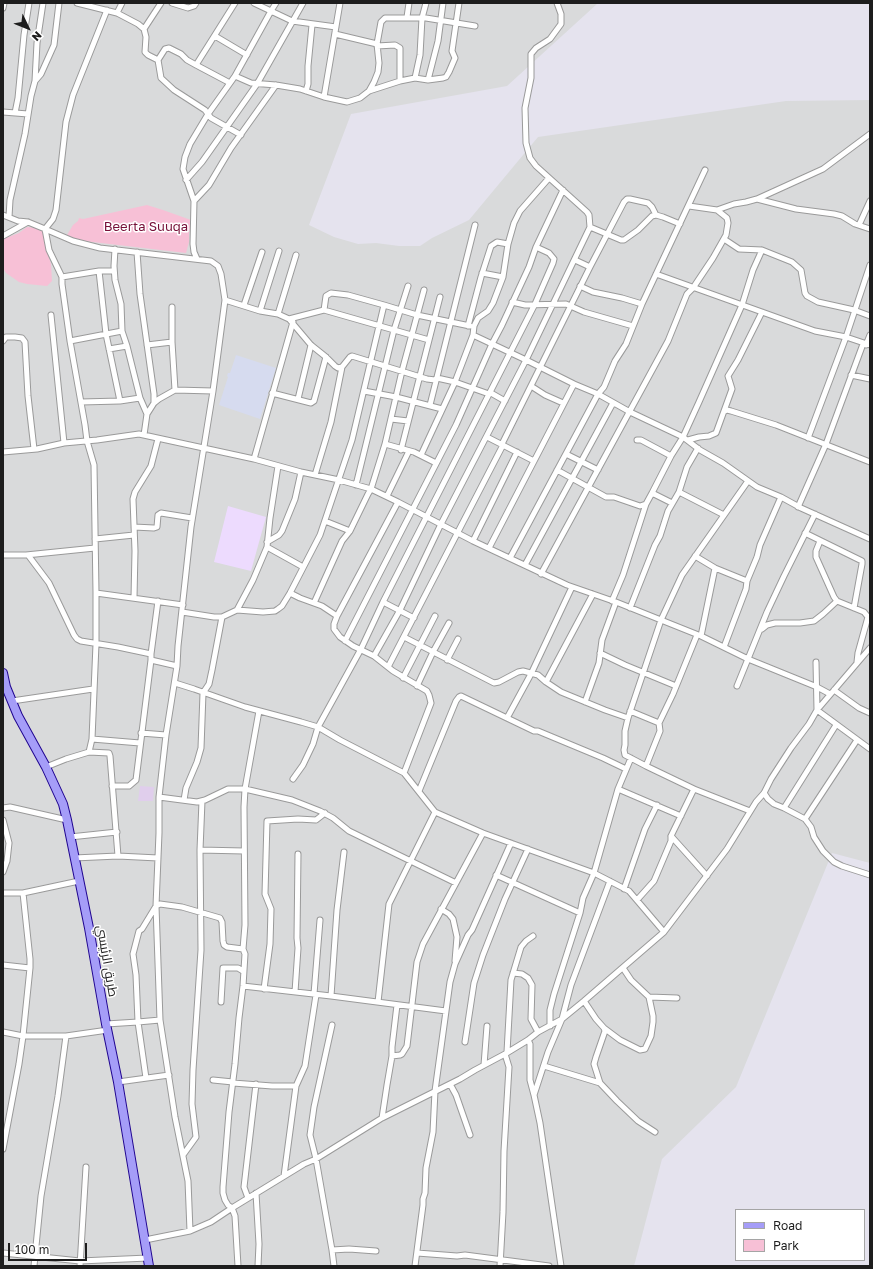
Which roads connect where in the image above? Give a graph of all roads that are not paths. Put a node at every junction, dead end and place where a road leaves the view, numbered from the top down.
1 (4, 3) edge
2 (30, 3) edge
3 (43, 3) edge
4 (59, 3) edge
5 (77, 3) edge
6 (122, 3) edge
7 (161, 3) edge
8 (172, 3) edge
9 (196, 3) edge
10 (235, 3) edge
11 (254, 3) edge
12 (276, 3) edge
13 (303, 3) edge
14 (340, 3) edge
15 (409, 3) edge
16 (426, 3) edge
17 (443, 3) edge
18 (459, 3) edge
19 (557, 3) edge
20 (3, 8) edge
21 (107, 10) junction
22 (271, 11) junction
23 (117, 13) junction
24 (407, 17) junction
25 (422, 18) junction
26 (441, 20) junction
27 (292, 21) junction
28 (457, 22) junction
29 (312, 25) junction
30 (475, 26) dead end
31 (336, 27) junction
32 (144, 29) junction
33 (335, 34) junction
34 (215, 36) junction
35 (377, 45) junction
36 (247, 54) junction
37 (158, 60) junction
38 (196, 65) junction
39 (235, 76) junction
40 (415, 78) junction
41 (428, 80) junction
42 (35, 81) junction
43 (400, 81) junction
44 (230, 83) junction
45 (257, 84) junction
46 (276, 85) junction
47 (306, 91) junction
48 (369, 91) junction
49 (324, 97) junction
50 (3, 112) edge
51 (15, 113) junction
52 (28, 114) junction
53 (208, 114) junction
54 (226, 126) junction
55 (870, 134) edge
56 (241, 135) junction
57 (705, 170) dead end
58 (550, 178) junction
59 (186, 180) junction
60 (563, 190) junction
61 (757, 199) junction
62 (194, 201) junction
63 (870, 201) edge
64 (689, 206) junction
65 (717, 210) junction
66 (3, 215) edge
67 (656, 215) junction
68 (9, 217) junction
69 (28, 222) junction
70 (680, 224) junction
71 (474, 225) dead end
72 (859, 225) junction
73 (590, 227) junction
74 (45, 229) junction
75 (870, 229) edge
76 (607, 235) junction
77 (3, 236) edge
78 (724, 240) junction
79 (508, 244) junction
80 (536, 246) junction
81 (115, 249) junction
82 (762, 250) junction
83 (279, 251) dead end
84 (137, 252) junction
85 (262, 252) dead end
86 (296, 256) dead end
87 (197, 259) junction
88 (575, 260) junction
89 (870, 265) edge
90 (590, 267) junction
91 (99, 271) junction
92 (114, 272) junction
93 (482, 273) junction
94 (656, 274) junction
95 (503, 276) junction
96 (62, 277) junction
97 (408, 286) dead end
98 (580, 286) junction
99 (693, 288) junction
100 (424, 290) dead end
101 (440, 297) dead end
102 (224, 300) junction
103 (512, 302) junction
104 (535, 304) junction
105 (642, 304) junction
106 (384, 305) junction
107 (552, 305) junction
108 (742, 305) junction
109 (244, 306) junction
110 (571, 306) junction
111 (172, 307) dead end
112 (324, 310) junction
113 (854, 310) junction
114 (260, 311) junction
115 (400, 311) junction
116 (762, 312) junction
117 (278, 314) junction
118 (51, 315) dead end
119 (417, 315) junction
120 (870, 316) edge
121 (434, 318) junction
122 (291, 321) junction
123 (450, 322) junction
124 (379, 326) junction
125 (468, 326) junction
126 (474, 326) junction
127 (633, 326) junction
128 (394, 330) junction
129 (122, 331) junction
130 (106, 334) junction
131 (473, 335) junction
132 (870, 335) edge
133 (412, 336) junction
134 (846, 337) junction
135 (429, 340) junction
136 (3, 341) edge
137 (70, 342) junction
138 (172, 342) junction
139 (492, 344) junction
140 (147, 345) junction
141 (311, 345) junction
142 (866, 345) edge
143 (128, 346) junction
144 (109, 349) junction
145 (509, 353) junction
146 (326, 357) junction
147 (526, 360) junction
148 (370, 362) junction
149 (386, 366) junction
150 (342, 367) junction
151 (540, 368) junction
152 (402, 371) junction
153 (851, 375) junction
154 (419, 376) junction
155 (437, 378) junction
156 (870, 379) edge
157 (455, 382) junction
158 (574, 384) junction
159 (531, 386) junction
160 (473, 388) junction
161 (175, 390) junction
162 (364, 390) junction
163 (213, 391) junction
164 (272, 393) junction
165 (379, 394) junction
166 (490, 394) junction
167 (598, 394) junction
168 (396, 397) junction
169 (140, 398) junction
170 (298, 399) junction
171 (120, 401) junction
172 (413, 401) junction
173 (505, 401) junction
174 (81, 402) junction
175 (154, 403) junction
176 (563, 403) junction
177 (613, 403) junction
178 (430, 405) junction
179 (442, 409) junction
180 (725, 411) junction
181 (630, 412) junction
182 (147, 414) junction
183 (391, 419) junction
184 (408, 421) junction
185 (144, 435) junction
186 (487, 437) junction
187 (682, 437) junction
188 (808, 438) junction
189 (158, 439) junction
190 (637, 440) dead end
191 (688, 440) junction
192 (87, 441) junction
193 (64, 443) junction
194 (385, 444) junction
195 (826, 444) junction
196 (502, 445) junction
197 (698, 448) junction
198 (34, 449) junction
199 (203, 449) junction
200 (401, 450) junction
201 (410, 451) junction
202 (3, 452) edge
203 (517, 452) junction
204 (566, 454) junction
205 (421, 455) junction
206 (671, 456) junction
207 (254, 459) junction
208 (534, 461) junction
209 (582, 461) junction
210 (870, 462) edge
211 (436, 463) junction
212 (278, 466) junction
213 (557, 470) junction
214 (598, 470) junction
215 (301, 472) junction
216 (315, 475) junction
217 (572, 478) junction
218 (339, 480) junction
219 (748, 481) junction
220 (356, 485) junction
221 (588, 487) junction
222 (372, 489) junction
223 (679, 492) junction
224 (652, 494) junction
225 (387, 496) junction
226 (781, 497) junction
227 (398, 502) junction
228 (672, 503) junction
229 (646, 504) junction
230 (798, 507) junction
231 (412, 509) junction
232 (815, 514) junction
233 (724, 515) junction
234 (427, 517) junction
235 (192, 518) junction
236 (325, 521) junction
237 (441, 524) junction
238 (134, 526) junction
239 (350, 531) junction
240 (457, 532) junction
241 (805, 533) junction
242 (134, 535) junction
243 (95, 539) junction
244 (870, 539) edge
245 (473, 541) junction
246 (820, 541) junction
247 (267, 545) junction
248 (95, 548) junction
249 (489, 548) junction
250 (3, 555) edge
251 (26, 555) junction
252 (695, 556) junction
253 (510, 558) junction
254 (525, 565) junction
255 (303, 567) junction
256 (715, 568) junction
257 (541, 574) junction
258 (747, 581) junction
259 (572, 587) junction
260 (96, 593) junction
261 (290, 593) junction
262 (593, 594) junction
263 (134, 598) junction
264 (158, 601) junction
265 (838, 601) junction
266 (383, 602) junction
267 (614, 602) junction
268 (314, 603) junction
269 (183, 605) junction
270 (630, 608) junction
271 (854, 608) junction
272 (237, 610) junction
273 (400, 610) junction
274 (182, 612) junction
275 (337, 616) junction
276 (435, 616) dead end
277 (222, 617) junction
278 (414, 618) junction
279 (661, 620) junction
280 (449, 624) dead end
281 (761, 630) junction
282 (699, 635) junction
283 (404, 637) junction
284 (458, 639) dead end
285 (345, 641) junction
286 (96, 644) junction
287 (420, 645) junction
288 (724, 647) junction
289 (870, 648) edge
290 (361, 649) junction
291 (433, 652) junction
292 (600, 653) junction
293 (374, 656) junction
294 (151, 657) junction
295 (748, 659) junction
296 (447, 660) junction
297 (816, 662) dead end
298 (857, 663) junction
299 (178, 666) junction
300 (388, 667) junction
301 (643, 672) junction
302 (3, 674) edge
303 (531, 674) junction
304 (403, 678) junction
305 (546, 682) junction
306 (175, 683) junction
307 (417, 686) junction
308 (676, 686) junction
309 (737, 686) dead end
310 (817, 687) junction
311 (5, 689) edge
312 (93, 689) junction
313 (832, 692) junction
314 (203, 693) junction
315 (12, 701) junction
316 (585, 702) junction
317 (817, 710) junction
318 (259, 711) junction
319 (630, 711) junction
320 (870, 713) edge
321 (507, 718) junction
322 (628, 718) junction
323 (659, 723) junction
324 (836, 725) junction
325 (318, 728) junction
326 (141, 733) junction
327 (166, 736) junction
328 (92, 739) junction
329 (857, 740) junction
330 (140, 743) junction
331 (870, 749) edge
332 (90, 752) junction
333 (630, 758) junction
334 (646, 766) junction
335 (46, 767) junction
336 (626, 769) junction
337 (404, 772) junction
338 (293, 779) dead end
339 (112, 786) junction
340 (245, 789) junction
341 (618, 789) junction
342 (694, 789) junction
343 (419, 791) junction
344 (764, 793) junction
345 (159, 798) junction
346 (184, 800) junction
347 (202, 801) junction
348 (657, 805) junction
349 (3, 808) edge
350 (784, 808) junction
351 (750, 811) junction
352 (435, 812) junction
353 (325, 814) junction
354 (681, 816) junction
355 (805, 819) junction
356 (3, 820) edge
357 (67, 820) junction
358 (117, 832) junction
359 (482, 833) junction
360 (671, 836) junction
361 (70, 837) junction
362 (511, 843) junction
363 (528, 849) junction
364 (200, 850) junction
365 (244, 851) junction
366 (344, 852) dead end
367 (298, 854) dead end
368 (118, 856) junction
369 (74, 858) junction
370 (158, 858) junction
371 (410, 861) junction
372 (3, 872) edge
373 (594, 873) junction
374 (870, 874) edge
375 (496, 875) junction
376 (707, 876) junction
377 (79, 881) junction
378 (610, 881) junction
379 (514, 882) junction
380 (456, 883) junction
381 (624, 889) junction
382 (3, 893) edge
383 (23, 893) junction
384 (637, 900) junction
385 (156, 906) junction
386 (441, 909) junction
387 (200, 912) junction
388 (580, 913) junction
389 (320, 920) dead end
390 (664, 932) junction
391 (533, 936) dead end
392 (243, 949) junction
393 (455, 964) junction
394 (3, 965) edge
395 (30, 968) junction
396 (623, 968) junction
397 (243, 972) junction
398 (513, 973) junction
399 (243, 986) junction
400 (264, 989) junction
401 (294, 992) junction
402 (315, 994) junction
403 (331, 996) junction
404 (649, 997) junction
405 (677, 998) dead end
406 (584, 1001) junction
407 (221, 1002) dead end
408 (378, 1002) junction
409 (397, 1005) junction
410 (412, 1007) junction
411 (446, 1011) junction
412 (562, 1018) junction
413 (160, 1020) junction
414 (138, 1022) junction
415 (332, 1025) dead end
416 (487, 1026) dead end
417 (550, 1026) junction
418 (107, 1027) junction
419 (604, 1028) junction
420 (3, 1032) edge
421 (538, 1032) junction
422 (24, 1036) junction
423 (66, 1036) junction
424 (528, 1040) junction
425 (465, 1042) dead end
426 (506, 1053) junction
427 (392, 1056) junction
428 (484, 1065) junction
429 (544, 1066) junction
430 (169, 1075) junction
431 (146, 1078) junction
432 (213, 1080) dead end
433 (118, 1082) junction
434 (233, 1082) junction
435 (600, 1083) junction
436 (256, 1084) junction
437 (450, 1084) junction
438 (296, 1086) junction
439 (436, 1092) junction
440 (534, 1095) junction
441 (382, 1118) junction
442 (655, 1132) dead end
443 (470, 1135) dead end
444 (3, 1149) edge
445 (183, 1155) junction
446 (316, 1159) junction
447 (86, 1167) dead end
448 (284, 1176) junction
449 (256, 1193) junction
450 (248, 1198) junction
451 (232, 1208) junction
452 (190, 1231) junction
453 (145, 1240) junction
454 (332, 1250) junction
455 (376, 1251) dead end
456 (3, 1253) edge
457 (417, 1253) junction
458 (35, 1257) junction
459 (500, 1259) junction
460 (149, 1262) edge
461 (101, 1263) edge
462 (80, 1264) edge
463 (34, 1266) edge
464 (238, 1266) edge
465 (258, 1266) edge
466 (334, 1266) edge
467 (415, 1266) edge
468 (500, 1266) edge
469 (549, 1266) edge
470 (560, 1266) edge

1 - 20 street
2 - 51 street
3 - 42 street
4 - 42 street
5 - 21 street
6 - 23 street
7 - 32 street
8 - 9 street
10 - 34 street
11 - 22 street
12 - 22 street
13 - 27 street
14 - 31 street
15 - 24 street
16 - 25 street
17 - 26 street
18 - 28 street
19 - 58 street
21 - 23 street
21 - 74 street
22 - 27 street
22 - 36 street
23 - 32 street
24 - 25 street
24 - 35 street
25 - 26 street
25 - 40 street
26 - 28 street
26 - 41 street
27 - 29 street
27 - 45 street
28 - 30 street
28 - 41 street
29 - 31 street
29 - 47 street
31 - 33 street
32 - 37 street
33 - 35 street
33 - 49 street
34 - 36 street
34 - 38 street
35 - 43 street
35 - 48 street
36 - 39 street
37 - 38 street
37 - 53 street
38 - 44 street
39 - 44 street
39 - 45 street
40 - 41 street
40 - 43 street
42 - 52 street
43 - 48 street
44 - 53 street
45 - 46 street
45 - 54 street
46 - 47 street
46 - 56 street
47 - 49 street
48 - 49 street
50 - 51 street
51 - 52 street
52 - 68 street
53 - 54 street
53 - 59 street
54 - 56 street
54 - 59 street
55 - 61 street
56 - 62 street
57 - 64 street
58 - 60 street
58 - 79 street
59 - 62 street
60 - 73 street
60 - 80 street
61 - 65 street
61 - 72 street
62 - 87 street
63 - 72 street
64 - 65 street
64 - 70 street
65 - 78 street
66 - 68 street
67 - 70 street
67 - 76 street
67 - 76 street
68 - 69 street
69 - 74 street
69 - 77 street
70 - 94 street
71 - 123 street
72 - 75 street
73 - 76 street
73 - 88 street
74 - 81 street
74 - 96 street
76 - 90 street
78 - 82 street
78 - 99 street
79 - 93 street
79 - 95 street
80 - 103 street
80 - 104 street
81 - 84 street
81 - 92 street
82 - 108 street
82 - 113 street
83 - 114 street
84 - 87 street
84 - 140 street
85 - 109 street
86 - 117 street
87 - 102 street
88 - 90 street
88 - 107 street
89 - 113 street
90 - 98 street
91 - 92 street
91 - 96 street
91 - 130 street
92 - 129 street
93 - 95 street
93 - 125 street
94 - 99 street
94 - 105 street
95 - 126 street
96 - 137 street
97 - 115 street
98 - 105 street
98 - 110 street
99 - 108 street
99 - 181 street
100 - 119 street
101 - 121 street
102 - 109 street
102 - 163 street
103 - 104 street
103 - 139 street
104 - 107 street
104 - 145 street
105 - 127 street
106 - 112 street
106 - 115 street
106 - 124 street
107 - 110 street
107 - 147 street
108 - 116 street
108 - 187 street
109 - 114 street
110 - 127 street
110 - 151 street
111 - 138 street
112 - 122 street
112 - 124 street
113 - 120 street
113 - 134 street
114 - 117 street
115 - 119 street
115 - 128 street
116 - 134 street
116 - 180 street
117 - 122 street
118 - 193 street
119 - 121 street
119 - 133 street
121 - 123 street
121 - 135 street
122 - 141 street
122 - 164 street
123 - 125 street
123 - 155 street
124 - 128 street
124 - 148 street
125 - 126 street
126 - 131 street
127 - 167 street
128 - 133 street
128 - 149 street
129 - 130 street
129 - 143 street
130 - 137 street
130 - 144 street
131 - 139 street
131 - 157 street
132 - 142 street
133 - 135 street
133 - 152 street
134 - 142 street
134 - 188 street
135 - 154 street
136 - 198 street
137 - 174 street
138 - 140 street
138 - 161 street
139 - 145 street
139 - 160 street
140 - 175 street
141 - 146 street
141 - 170 street
142 - 153 street
143 - 144 street
143 - 169 street
144 - 171 street
145 - 147 street
145 - 166 street
146 - 150 street
146 - 170 street
147 - 151 street
147 - 173 street
148 - 149 street
148 - 150 street
148 - 162 street
149 - 152 street
149 - 165 street
150 - 216 street
151 - 158 street
151 - 159 street
152 - 154 street
152 - 168 street
153 - 156 street
153 - 195 street
154 - 155 street
154 - 172 street
155 - 157 street
155 - 178 street
157 - 160 street
157 - 179 street
158 - 167 street
158 - 176 street
159 - 176 street
159 - 196 street
160 - 166 street
160 - 211 street
161 - 163 street
161 - 175 street
162 - 165 street
162 - 218 street
163 - 199 street
164 - 170 street
164 - 207 street
165 - 168 street
165 - 220 street
166 - 173 street
166 - 234 street
167 - 177 street
167 - 204 street
168 - 172 street
168 - 183 street
169 - 171 street
169 - 182 street
171 - 174 street
172 - 178 street
172 - 184 street
173 - 186 street
174 - 192 street
175 - 182 street
176 - 208 street
177 - 181 street
177 - 209 street
178 - 179 street
179 - 205 street
180 - 188 street
180 - 191 street
181 - 187 street
181 - 214 street
182 - 185 street
183 - 184 street
183 - 194 street
184 - 200 street
185 - 189 street
185 - 192 street
186 - 196 street
186 - 237 street
187 - 191 street
187 - 206 street
188 - 195 street
189 - 199 street
189 - 238 street
190 - 206 street
191 - 197 street
192 - 193 street
192 - 243 street
193 - 198 street
194 - 200 street
194 - 222 street
195 - 210 street
195 - 230 street
196 - 203 street
196 - 240 street
197 - 219 street
197 - 223 street
198 - 202 street
199 - 207 street
199 - 235 street
200 - 201 street
201 - 205 street
201 - 225 street
203 - 208 street
203 - 245 street
204 - 209 street
204 - 213 street
205 - 211 street
206 - 224 street
207 - 212 street
208 - 249 street
209 - 214 street
209 - 217 street
211 - 231 street
212 - 215 street
212 - 247 street
213 - 217 street
213 - 253 street
214 - 221 street
215 - 216 street
215 - 247 street
216 - 218 street
217 - 221 street
217 - 254 street
218 - 220 street
218 - 236 street
219 - 226 street
219 - 233 street
220 - 222 street
221 - 229 street
221 - 257 street
222 - 225 street
222 - 239 street
223 - 228 street
223 - 233 street
224 - 228 street
224 - 229 street
225 - 227 street
226 - 230 street
226 - 258 street
227 - 231 street
227 - 275 street
228 - 270 street
229 - 267 street
230 - 232 street
231 - 234 street
231 - 285 street
232 - 241 street
232 - 244 street
233 - 252 street
234 - 237 street
234 - 266 street
235 - 238 street
235 - 269 street
236 - 239 street
236 - 255 street
237 - 240 street
237 - 273 street
238 - 242 street
239 - 268 street
240 - 245 street
240 - 278 street
241 - 246 street
241 - 281 street
242 - 243 street
242 - 263 street
243 - 248 street
245 - 249 street
246 - 265 street
246 - 271 street
247 - 255 street
247 - 272 street
248 - 251 street
248 - 260 street
249 - 253 street
250 - 251 street
251 - 286 street
252 - 256 street
252 - 279 street
253 - 254 street
254 - 257 street
255 - 261 street
256 - 258 street
256 - 282 street
257 - 259 street
258 - 288 street
259 - 262 street
259 - 303 street
260 - 263 street
260 - 286 street
261 - 268 street
261 - 272 street
262 - 267 street
262 - 305 street
263 - 264 street
264 - 269 street
264 - 294 street
265 - 271 street
265 - 281 street
266 - 273 street
266 - 290 street
267 - 270 street
267 - 292 street
268 - 275 street
269 - 274 street
270 - 279 street
271 - 298 street
272 - 277 street
273 - 278 street
273 - 293 street
274 - 277 street
274 - 299 street
275 - 285 street
276 - 287 street
277 - 314 street
278 - 283 street
279 - 282 street
279 - 301 street
280 - 291 street
281 - 295 street
282 - 288 street
282 - 308 street
283 - 287 street
283 - 300 street
284 - 296 street
285 - 290 street
286 - 294 street
286 - 312 street
287 - 291 street
287 - 304 street
288 - 295 street
289 - 298 street
290 - 293 street
290 - 325 street
291 - 296 street
291 - 307 street
292 - 301 street
292 - 316 street
293 - 300 street
294 - 299 street
294 - 326 street
295 - 309 street
295 - 310 street
296 - 303 street
297 - 310 street
298 - 313 street
299 - 306 street
300 - 304 street
301 - 308 street
301 - 319 street
302 - 311 main road, طريق الرئيسي
303 - 305 street
303 - 321 street
304 - 307 street
305 - 316 street
306 - 314 street
306 - 327 street
307 - 337 street
308 - 323 street
310 - 313 street
310 - 317 street
311 - 315 main road, طريق الرئيسي
312 - 315 street
312 - 328 street
313 - 317 street
313 - 320 street
314 - 318 street
314 - 346 street
315 - 335 main road, طريق الرئيسي
316 - 322 street
317 - 324 street
317 - 344 street
318 - 325 street
318 - 340 street
319 - 322 street
319 - 323 street
321 - 336 street
321 - 343 street
322 - 333 street
323 - 334 street
324 - 329 street
324 - 350 street
325 - 337 street
325 - 338 street
326 - 327 street
326 - 330 street
327 - 345 street
328 - 330 street
328 - 332 street
329 - 331 street
329 - 355 street
330 - 339 street
332 - 335 street
332 - 339 street
333 - 334 street
333 - 336 street
334 - 342 street
335 - 357 main road, طريق الرئيسي
336 - 341 street
337 - 343 street
339 - 358 street
340 - 347 street
340 - 353 street
340 - 365 street
341 - 348 street
341 - 373 street
342 - 351 street
342 - 354 street
343 - 352 street
344 - 350 street
344 - 351 street
345 - 346 street
345 - 370 street
346 - 347 street
347 - 364 street
348 - 354 street
348 - 381 street
349 - 357 street
350 - 355 street
351 - 376 street
352 - 359 street
352 - 371 street
353 - 371 street
353 - 400 street
354 - 360 street
355 - 374 street
356 - 372 street
357 - 361 main road, طريق الرئيسي
358 - 361 street
358 - 368 street
359 - 362 street
359 - 380 street
360 - 376 street
360 - 384 street
361 - 369 main road, طريق الرئيسي
362 - 363 street
362 - 375 street
363 - 373 street
363 - 379 street
364 - 365 street
364 - 387 street
365 - 392 street
366 - 403 street
367 - 401 street
368 - 369 street
368 - 370 street
369 - 377 main road, طريق الرئيسي
370 - 385 street
371 - 380 street
371 - 408 street
373 - 378 street
373 - 388 street
375 - 379 street
375 - 393 street
376 - 390 street
377 - 383 street
377 - 418 main road, طريق الرئيسي
378 - 381 street
378 - 412 street
379 - 388 street
379 - 425 street
380 - 386 street
381 - 384 street
382 - 383 street
383 - 395 street
384 - 390 street
385 - 387 street
385 - 413 street
385 - 414 street
386 - 393 street
386 - 410 street
387 - 392 street
387 - 445 street
388 - 417 street
389 - 402 street
390 - 396 street
391 - 398 street
392 - 397 street
393 - 411 street
394 - 395 street
395 - 422 street
396 - 404 street
396 - 406 street
397 - 399 street
397 - 407 street
398 - 421 street
398 - 426 street
399 - 400 street
399 - 434 street
400 - 401 street
401 - 402 street
402 - 403 street
402 - 438 street
403 - 408 street
404 - 405 street
404 - 419 street
406 - 412 street
406 - 419 street
408 - 409 street
409 - 410 street
409 - 427 street
410 - 411 street
410 - 427 street
411 - 439 street
412 - 417 street
412 - 429 street
413 - 414 street
413 - 430 street
414 - 418 street
414 - 431 street
415 - 446 street
416 - 428 street
417 - 421 street
418 - 423 street
418 - 433 main road, طريق الرئيسي
419 - 435 street
420 - 422 street
421 - 424 street
422 - 423 street
422 - 444 street
423 - 458 street
424 - 426 street
424 - 440 street
426 - 428 street
426 - 459 street
427 - 441 street
428 - 437 street
429 - 435 street
429 - 440 street
430 - 431 street
430 - 445 street
431 - 433 street
432 - 434 street
433 - 453 main road, طريق الرئيسي
434 - 436 street
434 - 451 street
435 - 442 street
436 - 438 street
436 - 450 street
437 - 439 street
437 - 443 street
438 - 448 street
439 - 441 street
439 - 457 street
440 - 470 street
441 - 446 street
445 - 452 street
446 - 448 street
446 - 454 street
447 - 462 street
448 - 449 street
449 - 450 street
449 - 465 street
450 - 451 street
451 - 452 street
451 - 464 street
452 - 453 street
453 - 460 main road, طريق الرئيسي
454 - 455 street
454 - 466 street
456 - 458 street
457 - 459 street
457 - 467 street
458 - 462 street
458 - 463 street
459 - 468 street
459 - 469 street
460 - 461 street
461 - 462 street

